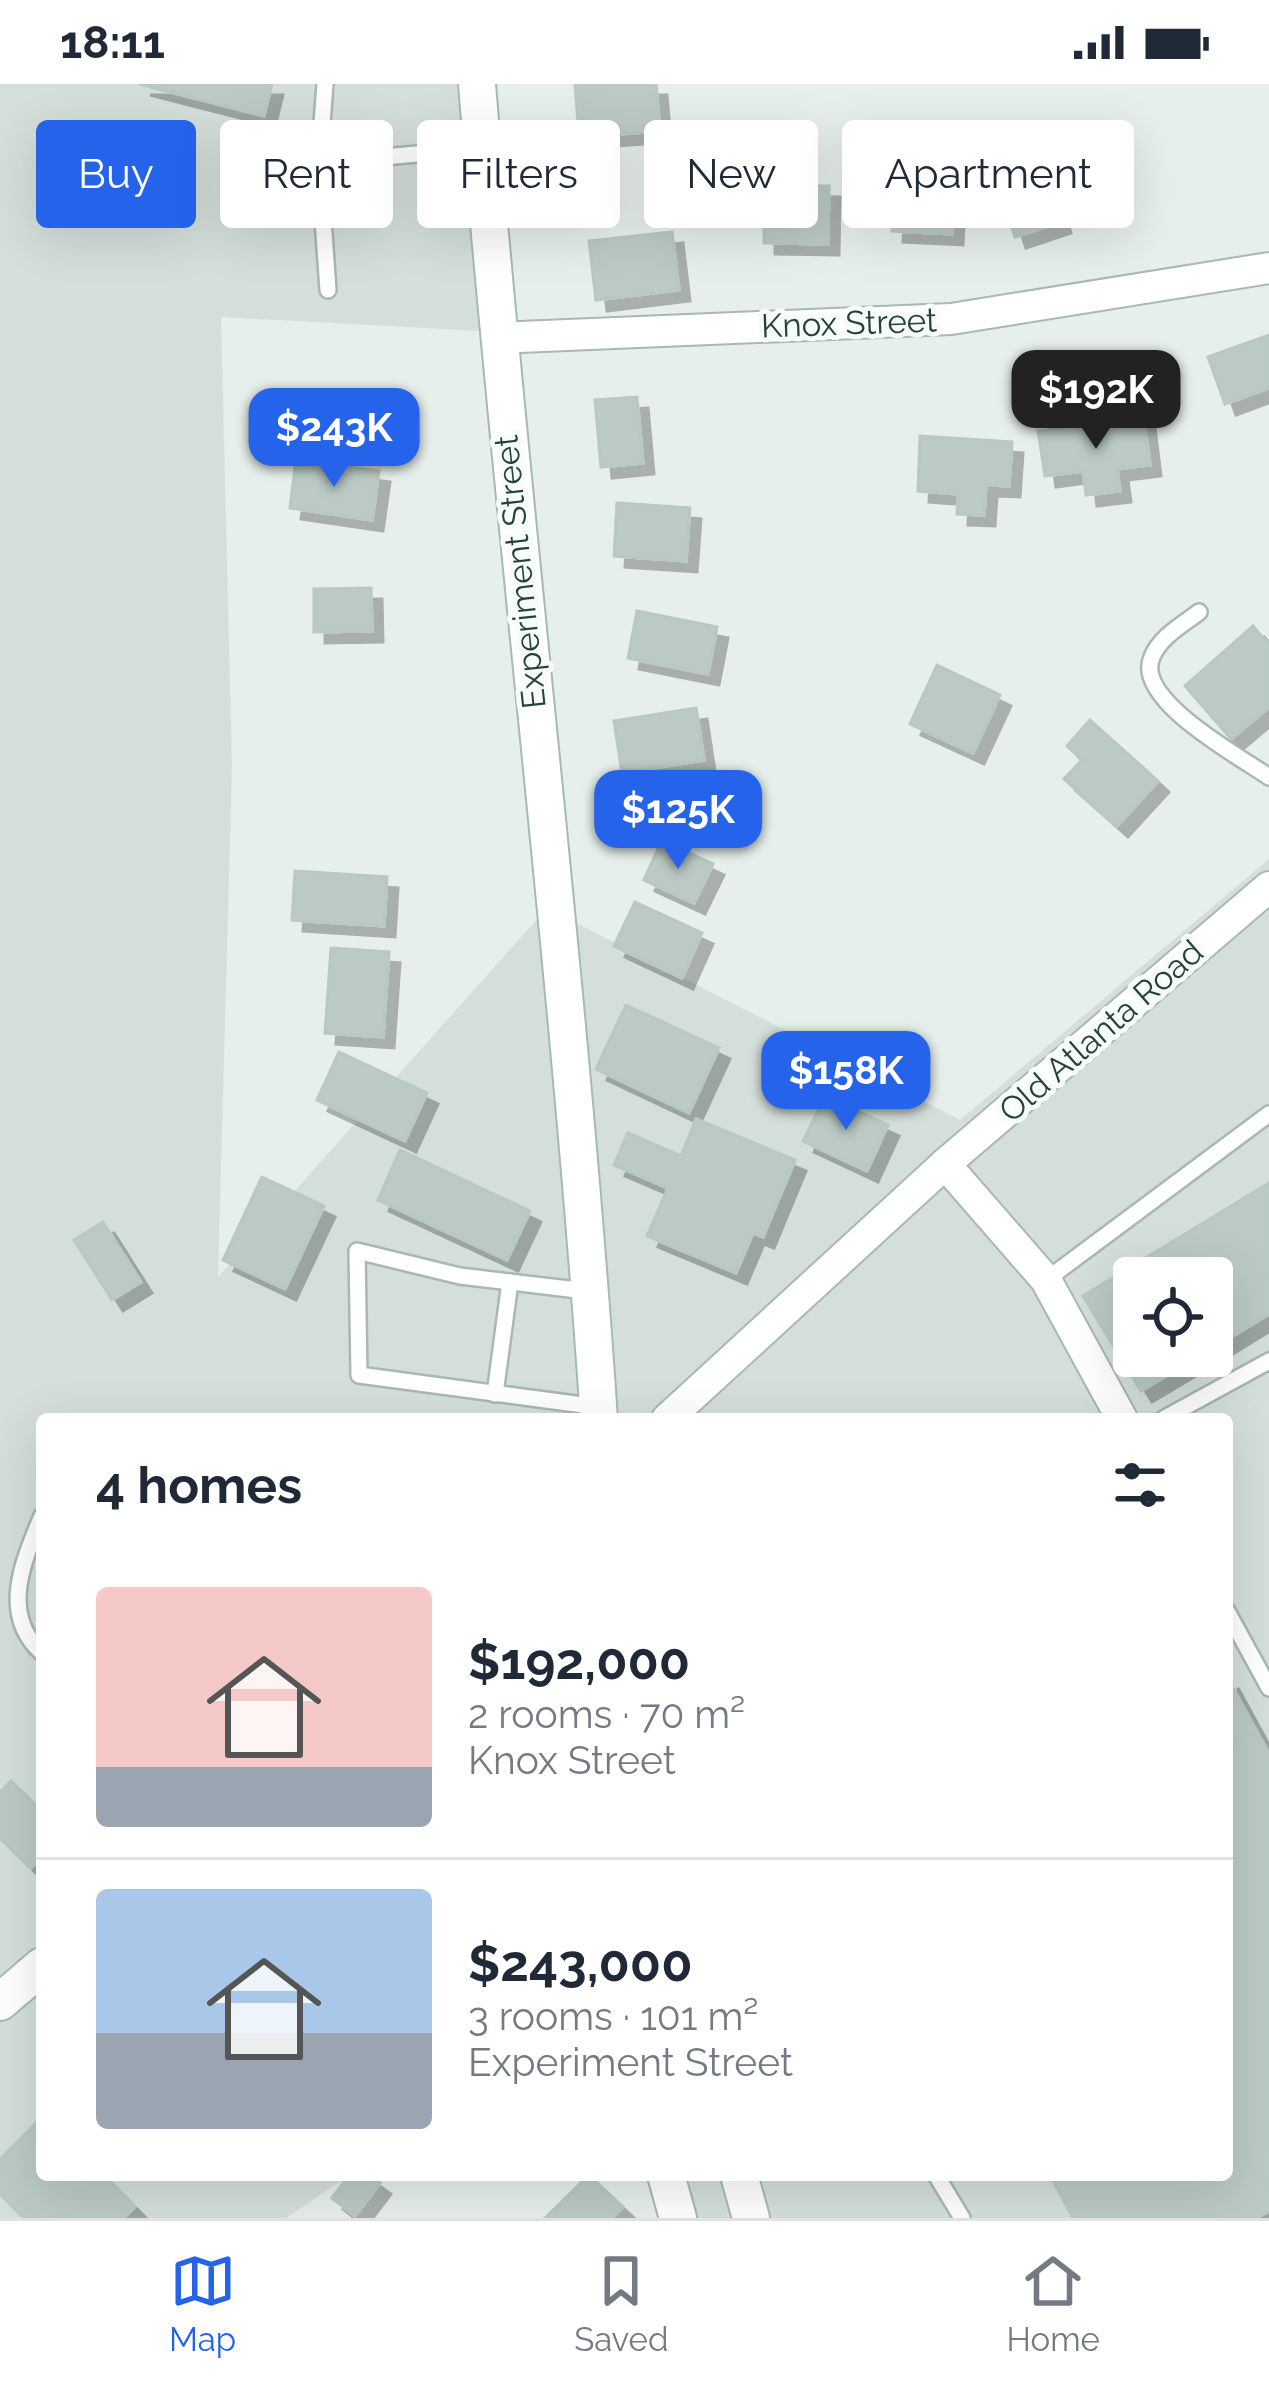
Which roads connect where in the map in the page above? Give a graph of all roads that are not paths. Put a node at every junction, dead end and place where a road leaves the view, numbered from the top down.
1 (325, 84) edge
2 (476, 84) edge
3 (322, 120) edge
4 (479, 120) edge
5 (324, 228) edge
6 (488, 228) edge
7 (1269, 268) edge
8 (328, 290) dead end
9 (497, 338) junction
10 (1199, 612) dead end
11 (1269, 777) edge
12 (1269, 887) edge
13 (1269, 1114) edge
14 (946, 1164) junction
15 (1046, 1280) junction
16 (510, 1282) junction
17 (589, 1292) junction
18 (1269, 1361) edge
19 (495, 1394) junction
20 (599, 1413) edge
21 (674, 1413) edge
22 (1119, 1413) edge
23 (1173, 1413) edge
24 (36, 1535) edge
25 (1233, 1622) edge
26 (36, 1648) edge
27 (1269, 1688) edge
28 (36, 1971) edge
29 (0, 2002) edge
30 (668, 2181) edge
31 (741, 2181) edge
32 (940, 2181) edge
33 (678, 2218) edge
34 (751, 2218) edge
35 (962, 2218) edge

1 - 3 lane
2 - 4 main road, Experiment Street
5 - 8 lane
6 - 9 main road, Experiment Street
7 - 9 street, Knox Street
9 - 17 main road, Experiment Street
10 - 11 lane
12 - 14 street, Old Atlanta Road
13 - 15 lane
14 - 15 street
14 - 21 street, Old Atlanta Road
15 - 22 street
16 - 17 lane
16 - 19 lane
16 - 19 lane
17 - 20 main road, Experiment Street
18 - 23 lane
19 - 20 lane
24 - 26 lane
25 - 27 lane
28 - 29 main road
30 - 33 main road
31 - 34 main road
32 - 35 lane

